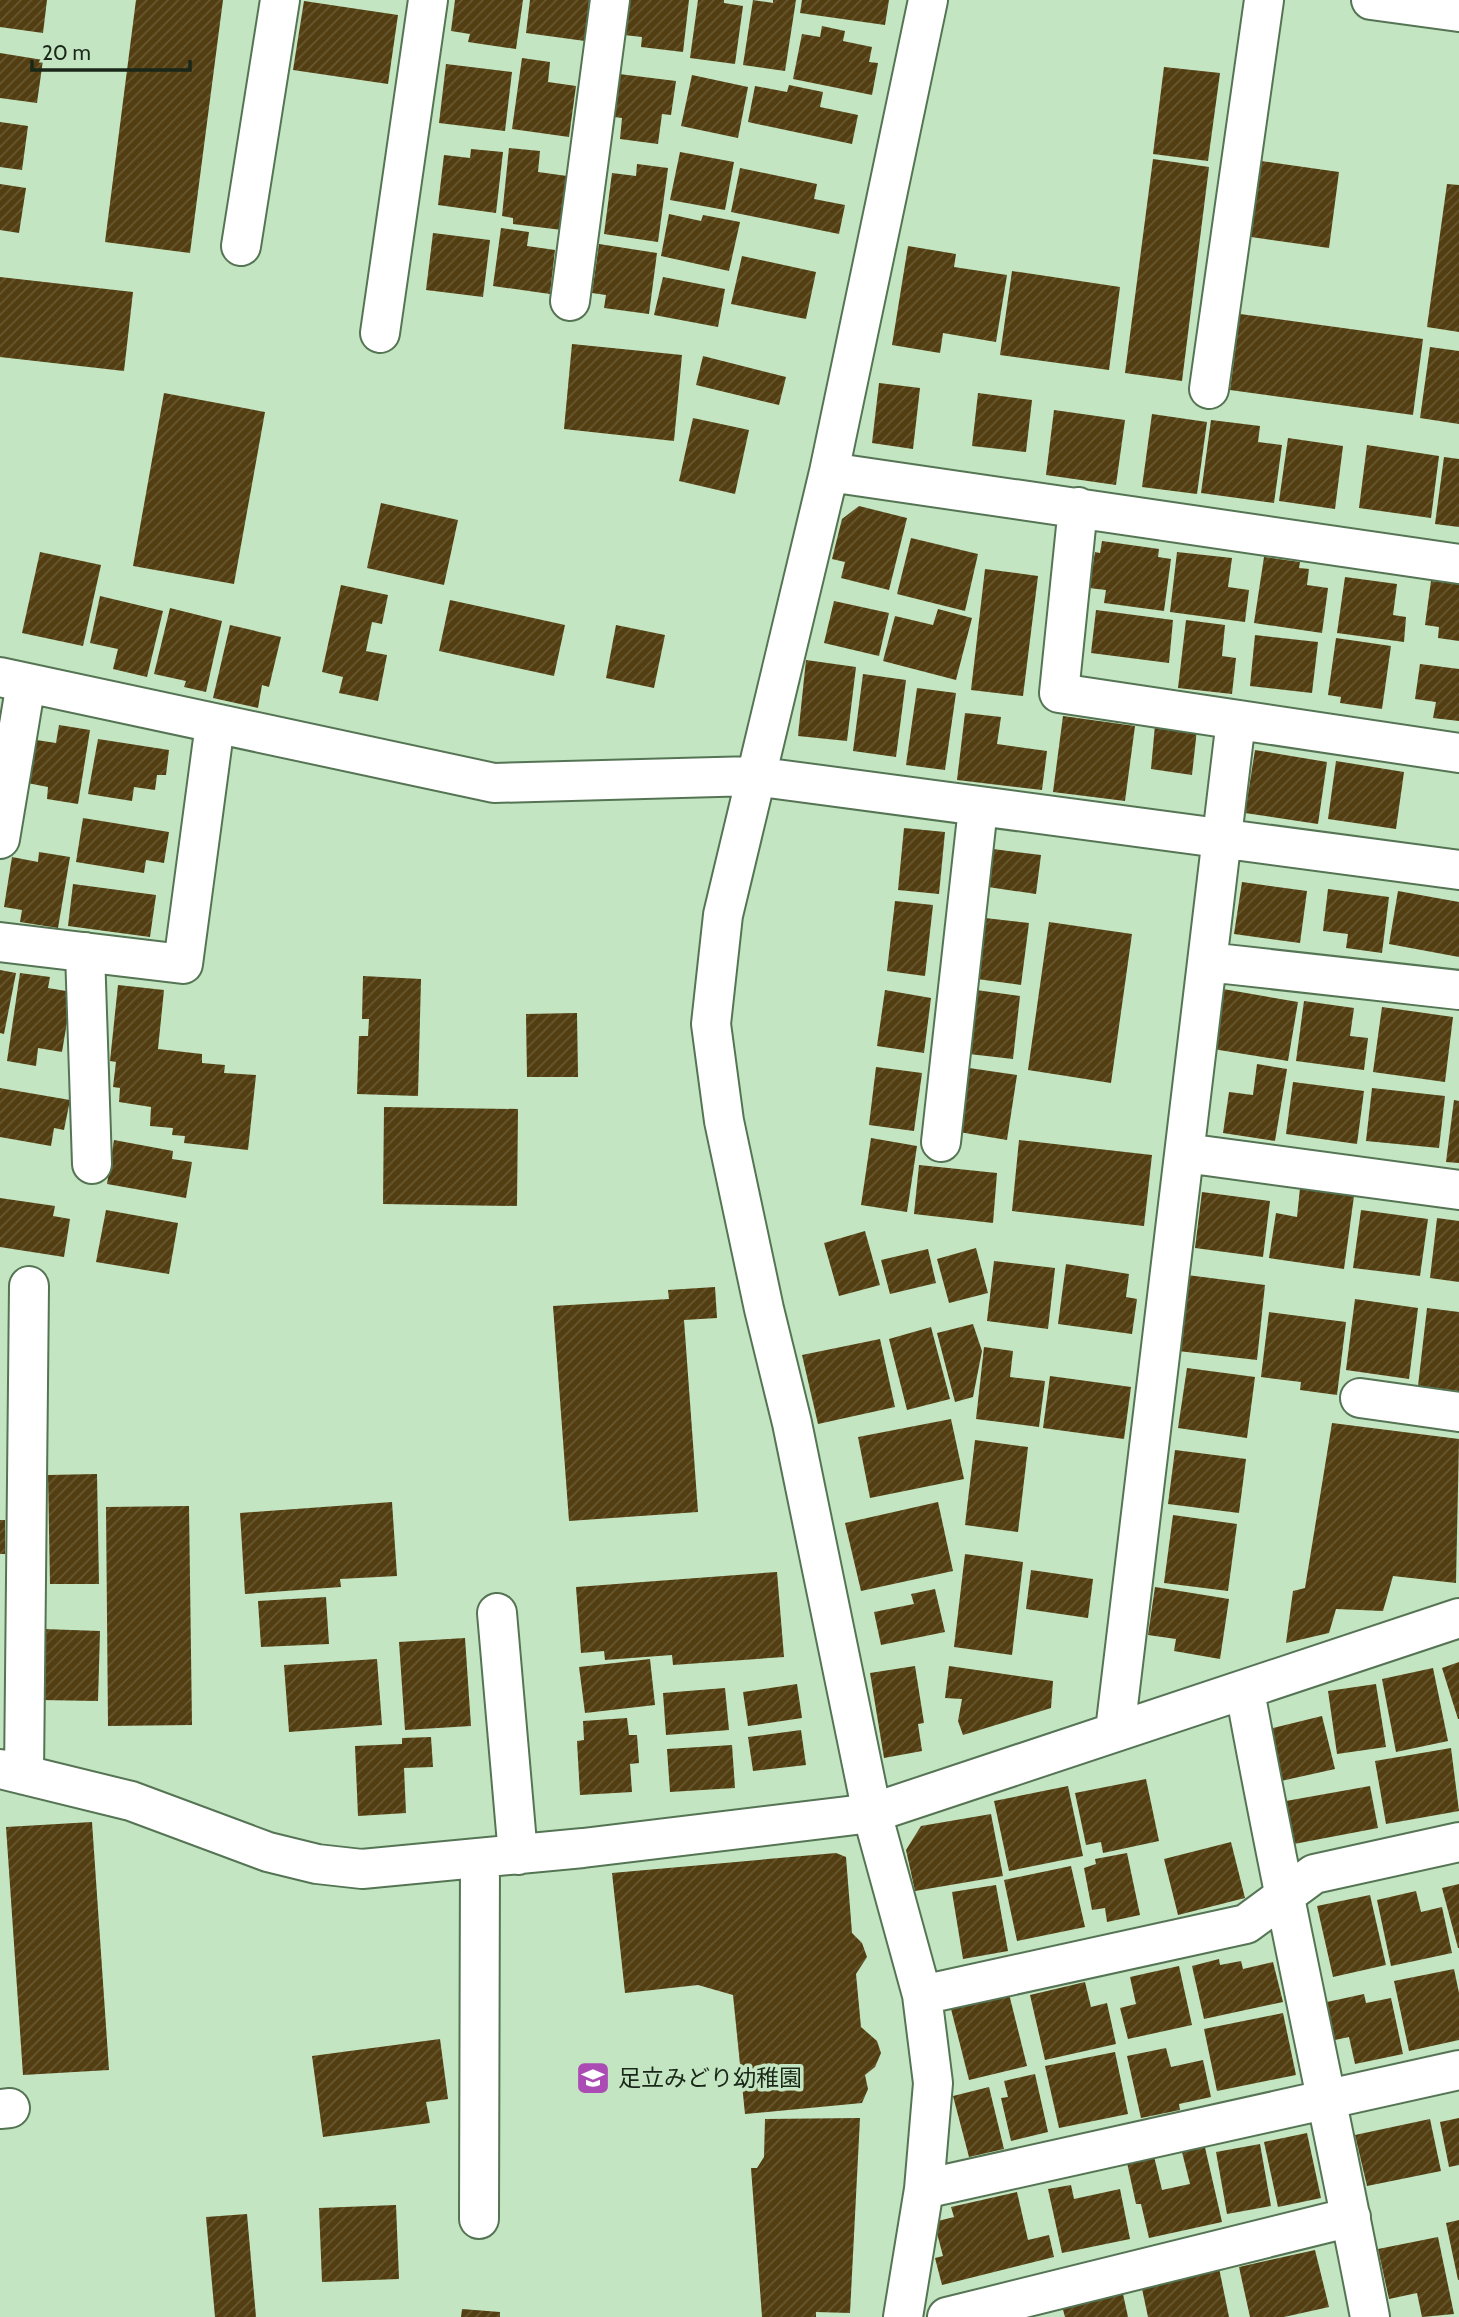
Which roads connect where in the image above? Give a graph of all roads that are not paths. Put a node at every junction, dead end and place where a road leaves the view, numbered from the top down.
1 (280, 0) edge
2 (428, 0) edge
3 (610, 0) edge
4 (928, 0) edge
5 (1264, 0) edge
6 (1371, 0) edge
7 (1459, 12) edge
8 (241, 246) dead end
9 (570, 301) dead end
10 (380, 333) dead end
11 (1209, 389) dead end
12 (829, 472) junction
13 (1078, 507) junction
14 (1459, 564) edge
15 (13, 680) edge
16 (1236, 720) junction
17 (215, 724) junction
18 (1459, 752) edge
19 (754, 776) junction
20 (978, 808) junction
21 (0, 839) edge
22 (1222, 841) junction
23 (1459, 870) edge
24 (0, 942) edge
25 (85, 952) junction
26 (1207, 961) junction
27 (1459, 990) edge
28 (941, 1142) dead end
29 (1185, 1153) junction
30 (92, 1164) dead end
31 (1459, 1190) edge
32 (29, 1286) dead end
33 (1360, 1398) dead end
34 (1459, 1412) edge
35 (497, 1613) dead end
36 (1459, 1618) edge
37 (1245, 1692) junction
38 (1115, 1731) junction
39 (12, 1772) edge
40 (872, 1813) junction
41 (1459, 1842) edge
42 (518, 1854) junction
43 (480, 1858) junction
44 (1282, 1897) junction
45 (922, 1995) junction
46 (1459, 2070) edge
47 (1328, 2101) junction
48 (924, 2189) junction
49 (1351, 2217) junction
50 (479, 2219) dead end
51 (903, 2317) edge
52 (947, 2317) edge
53 (1370, 2317) edge

1 - 8 street
2 - 10 street
3 - 9 street
4 - 12 street
5 - 11 street
6 - 7 street
12 - 13 street
12 - 19 street
13 - 14 street
13 - 16 street
15 - 17 street
15 - 21 street
16 - 18 street
16 - 22 street
17 - 19 street
17 - 25 street
19 - 20 street
19 - 40 street
20 - 22 street
20 - 28 street
22 - 23 street
22 - 26 street
24 - 25 street
25 - 30 street
26 - 27 street
26 - 29 street
29 - 31 street
29 - 38 street
32 - 39 street
33 - 34 street
35 - 42 street
36 - 37 street
37 - 38 street
37 - 44 street
38 - 40 street
39 - 43 street
40 - 42 street
40 - 45 street
41 - 44 street
42 - 43 street
43 - 50 street
44 - 45 street
44 - 47 street
45 - 48 street
46 - 47 street
47 - 48 street
47 - 49 street
48 - 51 street
49 - 52 street
49 - 53 street

